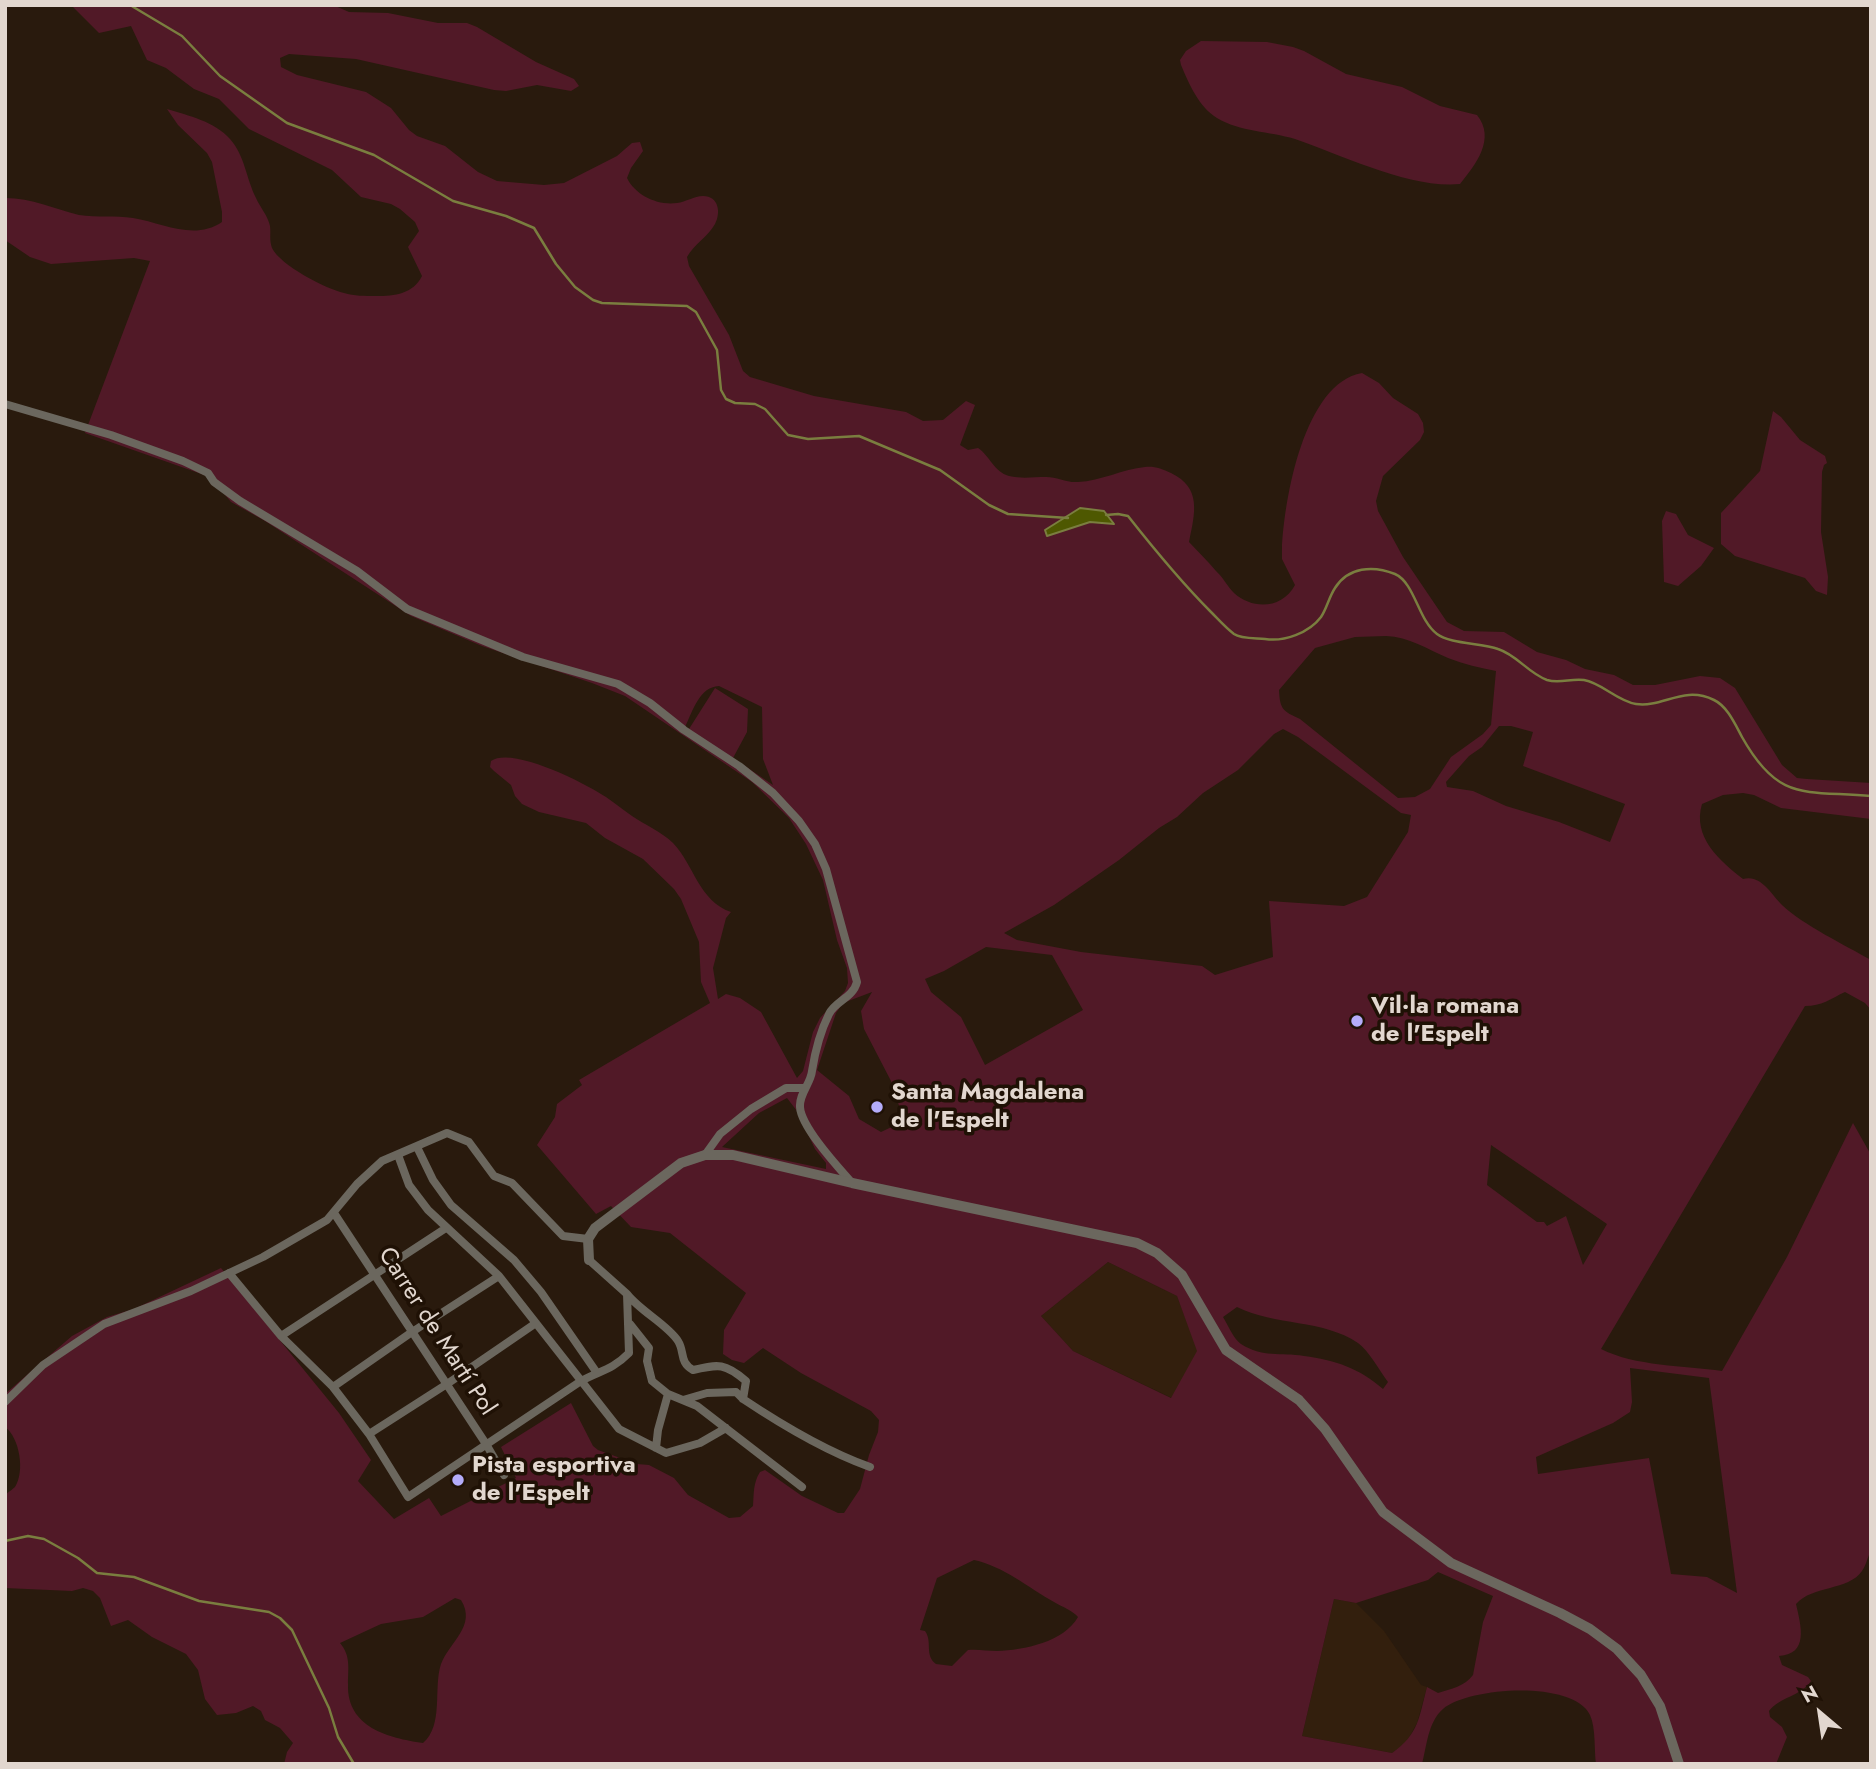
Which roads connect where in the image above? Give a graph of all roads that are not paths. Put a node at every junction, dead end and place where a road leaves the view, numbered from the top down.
1 (5, 404) edge
2 (804, 1088) junction
3 (417, 1147) junction
4 (398, 1155) junction
5 (705, 1155) junction
6 (852, 1183) junction
7 (334, 1213) junction
8 (446, 1228) junction
9 (588, 1239) junction
10 (589, 1260) joint
11 (229, 1273) junction
12 (375, 1273) junction
13 (499, 1276) junction
14 (627, 1294) junction
15 (536, 1323) junction
16 (630, 1324) junction
17 (412, 1332) junction
18 (281, 1336) junction
19 (597, 1373) junction
20 (582, 1381) junction
21 (447, 1384) junction
22 (333, 1387) junction
23 (667, 1394) junction
24 (683, 1399) junction
25 (743, 1399) junction
26 (5, 1402) edge
27 (726, 1428) junction
28 (369, 1434) junction
29 (486, 1444) junction
30 (656, 1448) junction
31 (870, 1467) dead end
32 (503, 1475) dead end
33 (802, 1487) dead end
34 (1679, 1764) edge

1 - 2 street
2 - 5 street
2 - 6 street
3 - 4 street
3 - 9 street
3 - 19 street
4 - 7 street
4 - 8 street
5 - 6 street
5 - 9 street
6 - 34 street
7 - 11 street
7 - 12 street, Carrer de Martí Pol
8 - 12 street
8 - 13 street
9 - 10 street
10 - 14 street
11 - 18 street
11 - 26 street
12 - 17 street, Carrer de Martí Pol
12 - 18 street
13 - 15 street
13 - 17 street
14 - 16 street
14 - 25 street
15 - 20 street
15 - 21 street
16 - 19 street
16 - 23 street
17 - 21 street, Carrer de Martí Pol
17 - 22 street
18 - 22 street
19 - 20 street
20 - 29 street
20 - 30 street
21 - 28 street
21 - 29 street, Carrer de Martí Pol
22 - 28 street
23 - 24 street
23 - 30 street
24 - 25 street
24 - 27 street
25 - 31 street
27 - 30 street
27 - 33 street
28 - 29 street
29 - 32 street, Carrer de Martí Pol

